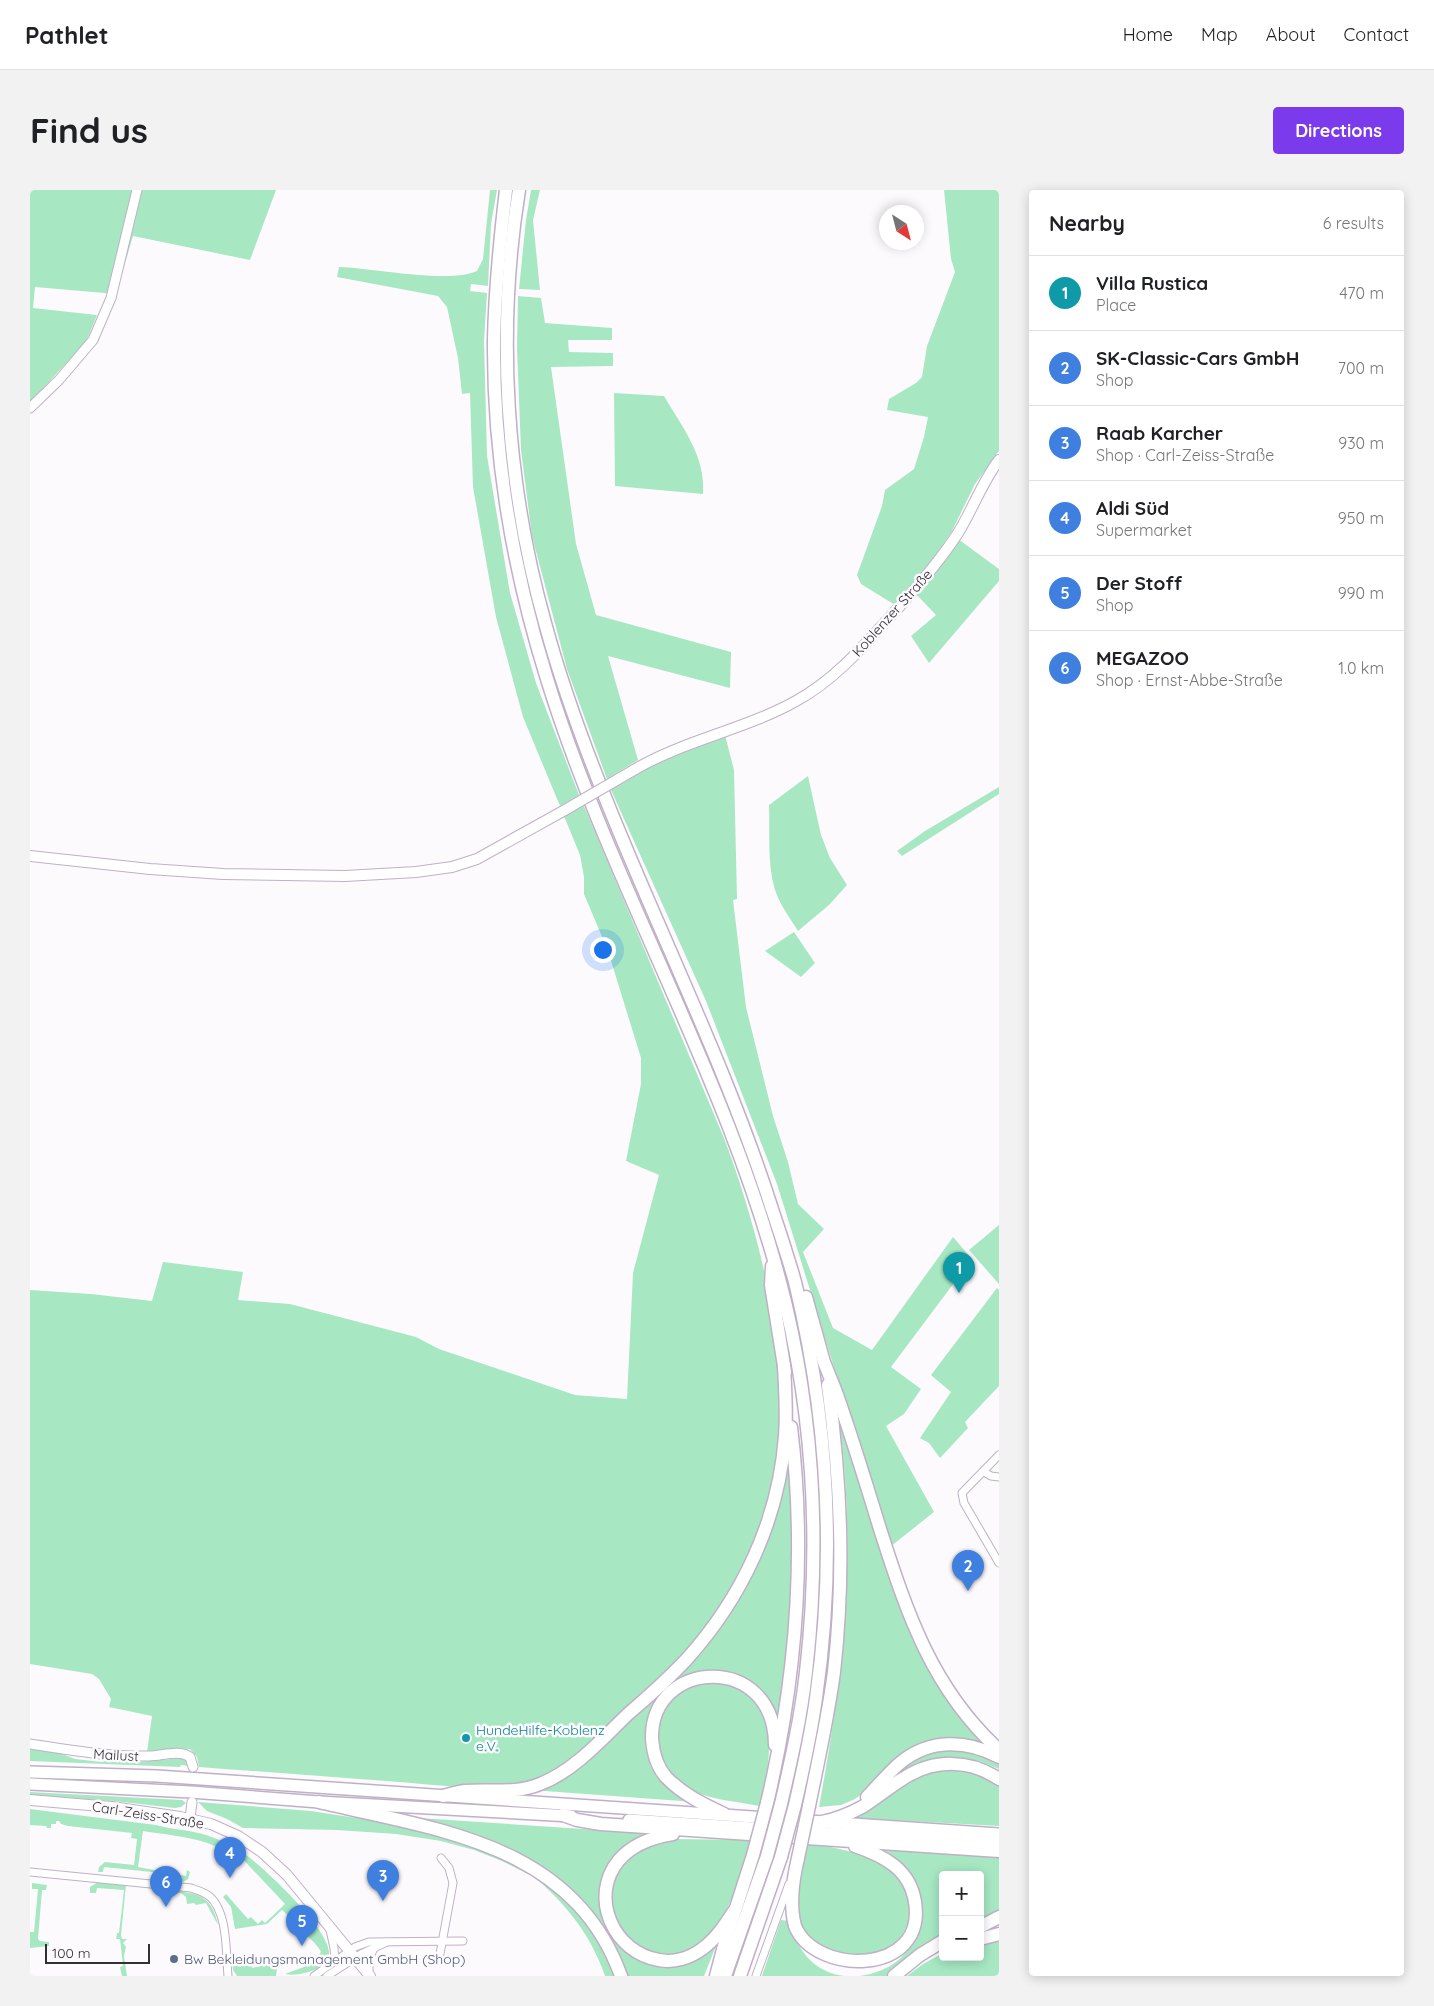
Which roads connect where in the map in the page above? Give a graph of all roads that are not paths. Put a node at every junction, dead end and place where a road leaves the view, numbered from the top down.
1 (137, 190) edge
2 (506, 190) edge
3 (519, 190) edge
4 (526, 190) edge
5 (512, 235) junction
6 (30, 408) edge
7 (999, 460) edge
8 (30, 856) edge
9 (784, 1245) junction
10 (772, 1251) junction
11 (824, 1362) junction
12 (784, 1365) junction
13 (999, 1455) edge
14 (984, 1472) junction
15 (999, 1477) edge
16 (999, 1563) edge
17 (30, 1744) edge
18 (999, 1750) edge
19 (999, 1757) edge
20 (193, 1767) dead end
21 (30, 1772) edge
22 (773, 1778) junction
23 (999, 1779) edge
24 (30, 1784) edge
25 (443, 1796) junction
26 (30, 1800) edge
27 (192, 1802) dead end
28 (318, 1802) junction
29 (724, 1814) junction
30 (563, 1815) junction
31 (846, 1815) junction
32 (190, 1819) junction
33 (822, 1822) junction
34 (701, 1832) junction
35 (999, 1834) edge
36 (839, 1840) junction
37 (999, 1844) edge
38 (999, 1851) edge
39 (441, 1858) dead end
40 (796, 1863) junction
41 (30, 1872) edge
42 (734, 1911) junction
43 (999, 1917) edge
44 (984, 1925) edge
45 (330, 1928) junction
46 (999, 1934) edge
47 (984, 1938) edge
48 (392, 1940) junction
49 (442, 1941) junction
50 (463, 1941) dead end
51 (939, 1943) edge
52 (374, 1948) junction
53 (939, 1950) edge
54 (351, 1955) junction
55 (920, 1955) junction
56 (439, 1959) dead end
57 (335, 1961) junction
58 (369, 1975) edge
59 (228, 1976) edge
60 (314, 1976) edge
61 (327, 1976) edge
62 (621, 1976) edge
63 (716, 1976) edge
64 (725, 1976) edge
65 (740, 1976) edge
66 (756, 1976) edge
67 (894, 1976) edge

1 - 6 street
2 - 10 highway
3 - 5 highway
4 - 5 highway
5 - 9 highway
7 - 8 main road, Koblenzer Straße, bridge
9 - 11 highway
9 - 65 highway, bridge
10 - 12 highway
10 - 64 highway, bridge
11 - 18 highway
11 - 40 highway, bridge
12 - 22 highway
12 - 25 highway
13 - 14 street
14 - 15 street
14 - 16 street
17 - 20 street, Mailust
19 - 31 highway
21 - 25 highway
22 - 29 highway
22 - 42 highway, bridge
23 - 31 highway
24 - 28 highway
25 - 29 highway
26 - 32 main road, Carl-Zeiss-Straße
27 - 32 street
28 - 30 highway
28 - 62 highway
29 - 33 highway
30 - 34 highway
30 - 37 highway
31 - 33 highway
32 - 45 main road, Carl-Zeiss-Straße
33 - 35 highway
34 - 36 highway
34 - 42 highway
36 - 38 highway
36 - 40 highway
39 - 49 street
40 - 66 street
41 - 59 street
42 - 63 highway
43 - 44 highway
45 - 54 main road, Carl-Zeiss-Straße
45 - 57 street
46 - 47 highway
48 - 49 street
48 - 52 street
48 - 54 street
49 - 50 street
49 - 56 street
51 - 55 highway
52 - 54 street
52 - 58 street
53 - 55 highway
54 - 57 street
54 - 58 main road, Carl-Zeiss-Straße
54 - 61 street
55 - 67 highway
57 - 60 street

